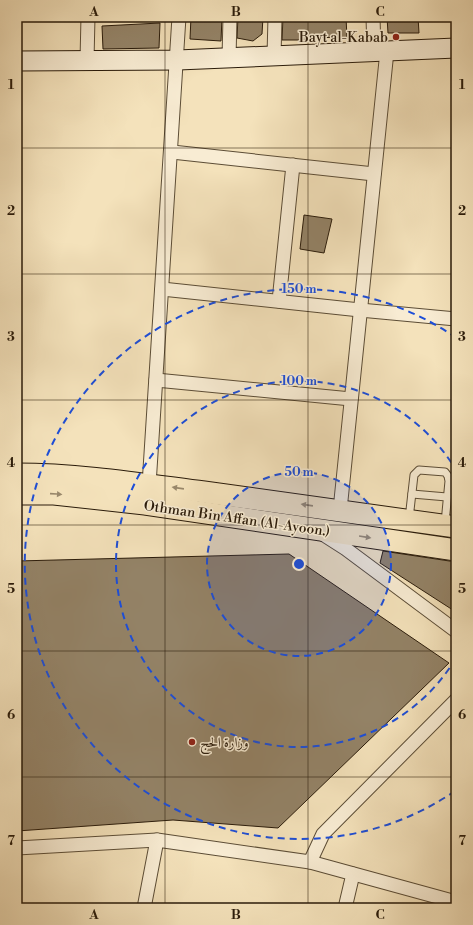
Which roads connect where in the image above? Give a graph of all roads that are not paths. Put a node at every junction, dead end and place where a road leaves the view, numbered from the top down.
1 (88, 17) edge
2 (179, 17) edge
3 (230, 17) edge
4 (275, 17) edge
5 (373, 17) edge
6 (456, 48) edge
7 (380, 51) junction
8 (274, 56) junction
9 (229, 58) junction
10 (87, 60) junction
11 (178, 60) junction
12 (17, 61) edge
13 (172, 152) junction
14 (293, 165) junction
15 (374, 174) junction
16 (162, 289) junction
17 (279, 301) junction
18 (360, 310) junction
19 (456, 319) edge
20 (156, 380) junction
21 (352, 399) junction
22 (17, 474) edge
23 (150, 485) junction
24 (17, 494) edge
25 (412, 494) junction
26 (447, 497) junction
27 (340, 510) junction
28 (408, 520) junction
29 (450, 526) edge
30 (315, 529) junction
31 (456, 550) edge
32 (456, 632) edge
33 (456, 700) edge
34 (157, 840) junction
35 (17, 848) edge
36 (310, 862) junction
37 (353, 874) junction
38 (456, 902) edge
39 (144, 908) edge
40 (345, 908) edge

1 - 10 street
2 - 11 street
3 - 9 street
4 - 8 street
5 - 7 street
6 - 7 street
7 - 8 street
7 - 15 street
8 - 9 street
9 - 11 street
10 - 11 street
10 - 12 street
11 - 13 street
13 - 14 street
13 - 16 street
14 - 15 street
14 - 17 street
15 - 18 street
16 - 17 street
16 - 20 street
17 - 18 street
18 - 19 street
18 - 21 street
20 - 21 street
20 - 23 street
21 - 27 street
22 - 23 main road, Othman Bin Affan (Al-Ayoon.)
27 -> 23 main road, Othman Bin Affan (Al-Ayoon.)
24 -> 30 main road, Othman Bin Affan (Al-Ayoon.)
25 - 26 lane
25 - 26 lane
25 - 28 lane
26 - 29 lane
27 - 28 main road, Othman Bin Affan (Al-Ayoon.)
28 - 29 main road, Othman Bin Affan (Al-Ayoon.)
30 -> 31 main road, Othman Bin Affan (Al-Ayoon.)
30 - 32 street
33 - 36 street
34 - 35 street
34 - 36 street
34 - 39 street
36 - 37 street
37 - 38 street
37 - 40 street

